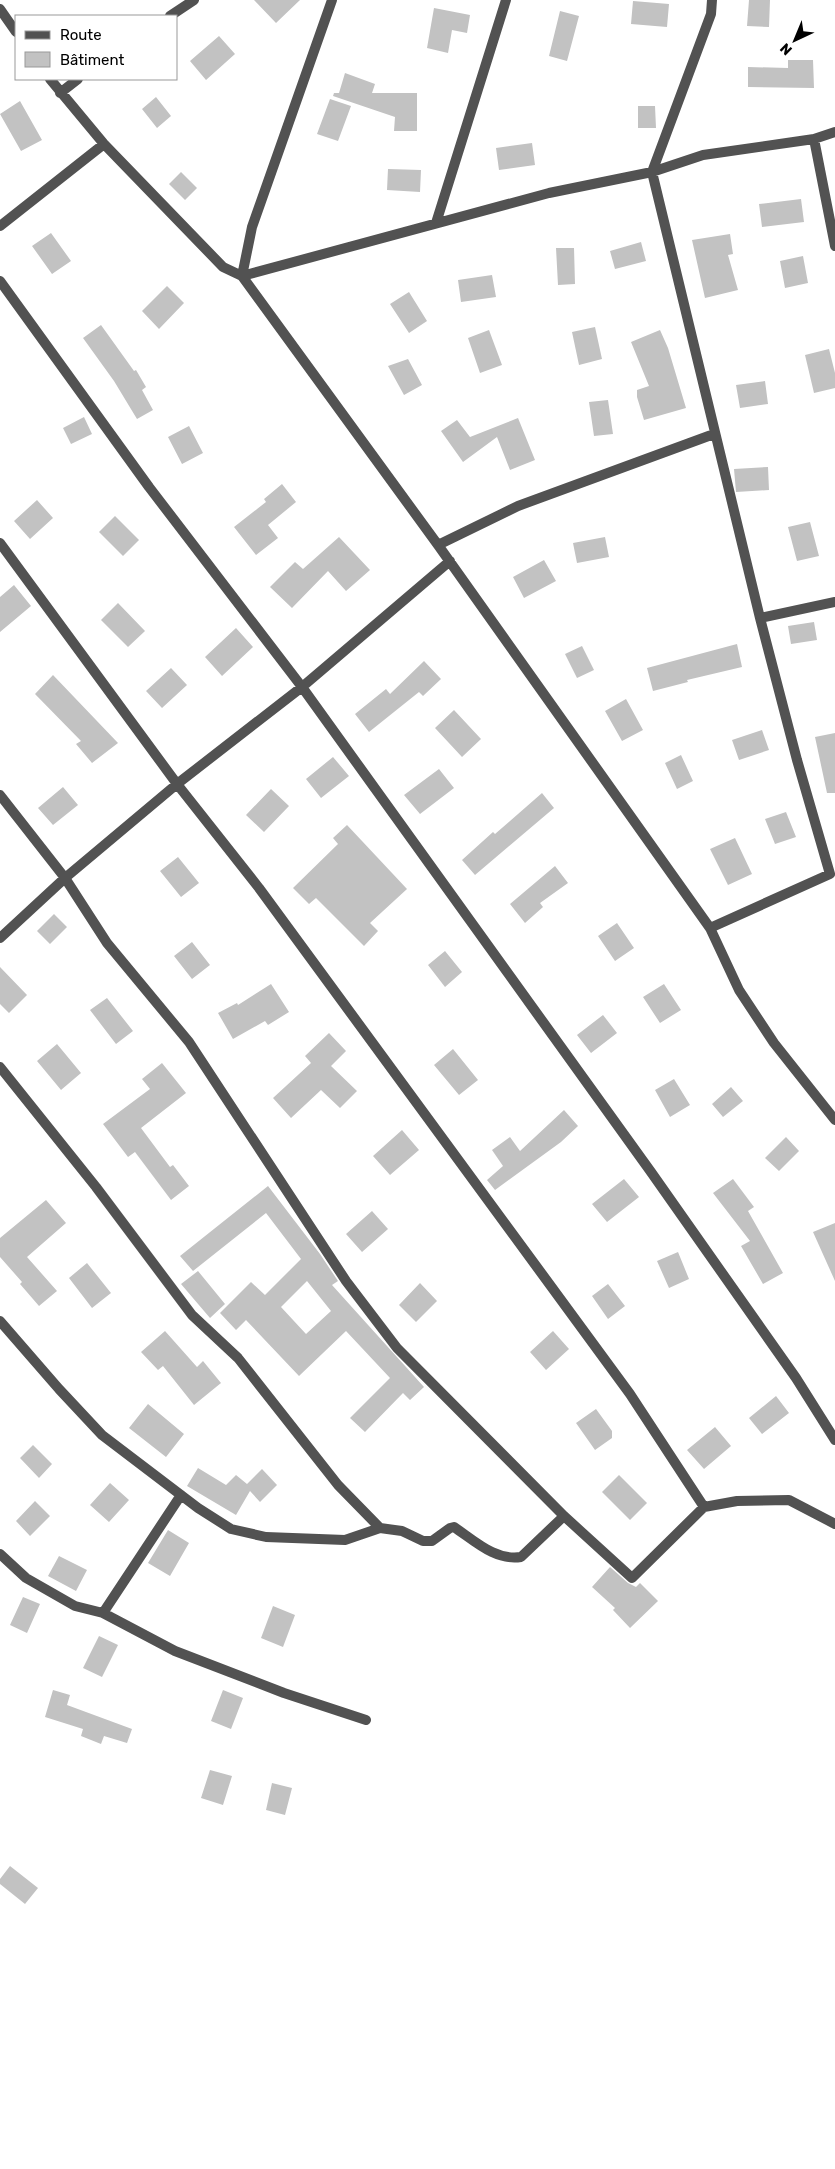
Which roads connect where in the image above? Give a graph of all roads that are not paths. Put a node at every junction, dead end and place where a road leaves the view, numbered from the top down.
1 (194, 0) edge
2 (332, 0) edge
3 (506, 0) edge
4 (712, 0) edge
5 (0, 9) edge
6 (172, 15) edge
7 (15, 31) edge
8 (51, 80) edge
9 (77, 80) edge
10 (60, 92) junction
11 (835, 132) edge
12 (814, 140) junction
13 (104, 144) junction
14 (652, 172) junction
15 (436, 223) junction
16 (0, 226) edge
17 (835, 246) edge
18 (242, 276) junction
19 (0, 281) edge
20 (714, 434) junction
21 (0, 543) edge
22 (438, 545) junction
23 (450, 561) junction
24 (835, 602) edge
25 (760, 618) junction
26 (302, 687) junction
27 (177, 784) junction
28 (0, 795) edge
29 (65, 878) junction
30 (710, 928) junction
31 (0, 938) edge
32 (0, 1067) edge
33 (835, 1120) edge
34 (0, 1321) edge
35 (835, 1440) edge
36 (181, 1494) junction
37 (704, 1506) junction
38 (564, 1516) junction
39 (835, 1524) edge
40 (380, 1528) junction
41 (0, 1554) edge
42 (103, 1613) junction
43 (366, 1720) dead end

1 - 6 street
2 - 18 street
3 - 15 street
4 - 14 street
5 - 7 street
8 - 10 street
9 - 10 street
10 - 13 street
11 - 12 street
12 - 14 street
12 - 17 street
13 - 16 street
13 - 18 street
14 - 15 street
14 - 20 street
15 - 18 street
18 - 22 street
19 - 26 street
20 - 22 street
20 - 25 street
21 - 27 street
22 - 23 street
23 - 26 street
23 - 30 street
24 - 25 street
25 - 30 street
26 - 27 street
26 - 35 street
27 - 29 street
27 - 37 street
28 - 29 street
29 - 31 street
29 - 38 street
30 - 33 street
32 - 40 street
34 - 36 street
36 - 40 street
36 - 42 street
37 - 38 street
37 - 39 street
38 - 40 street
41 - 42 street
42 - 43 street

